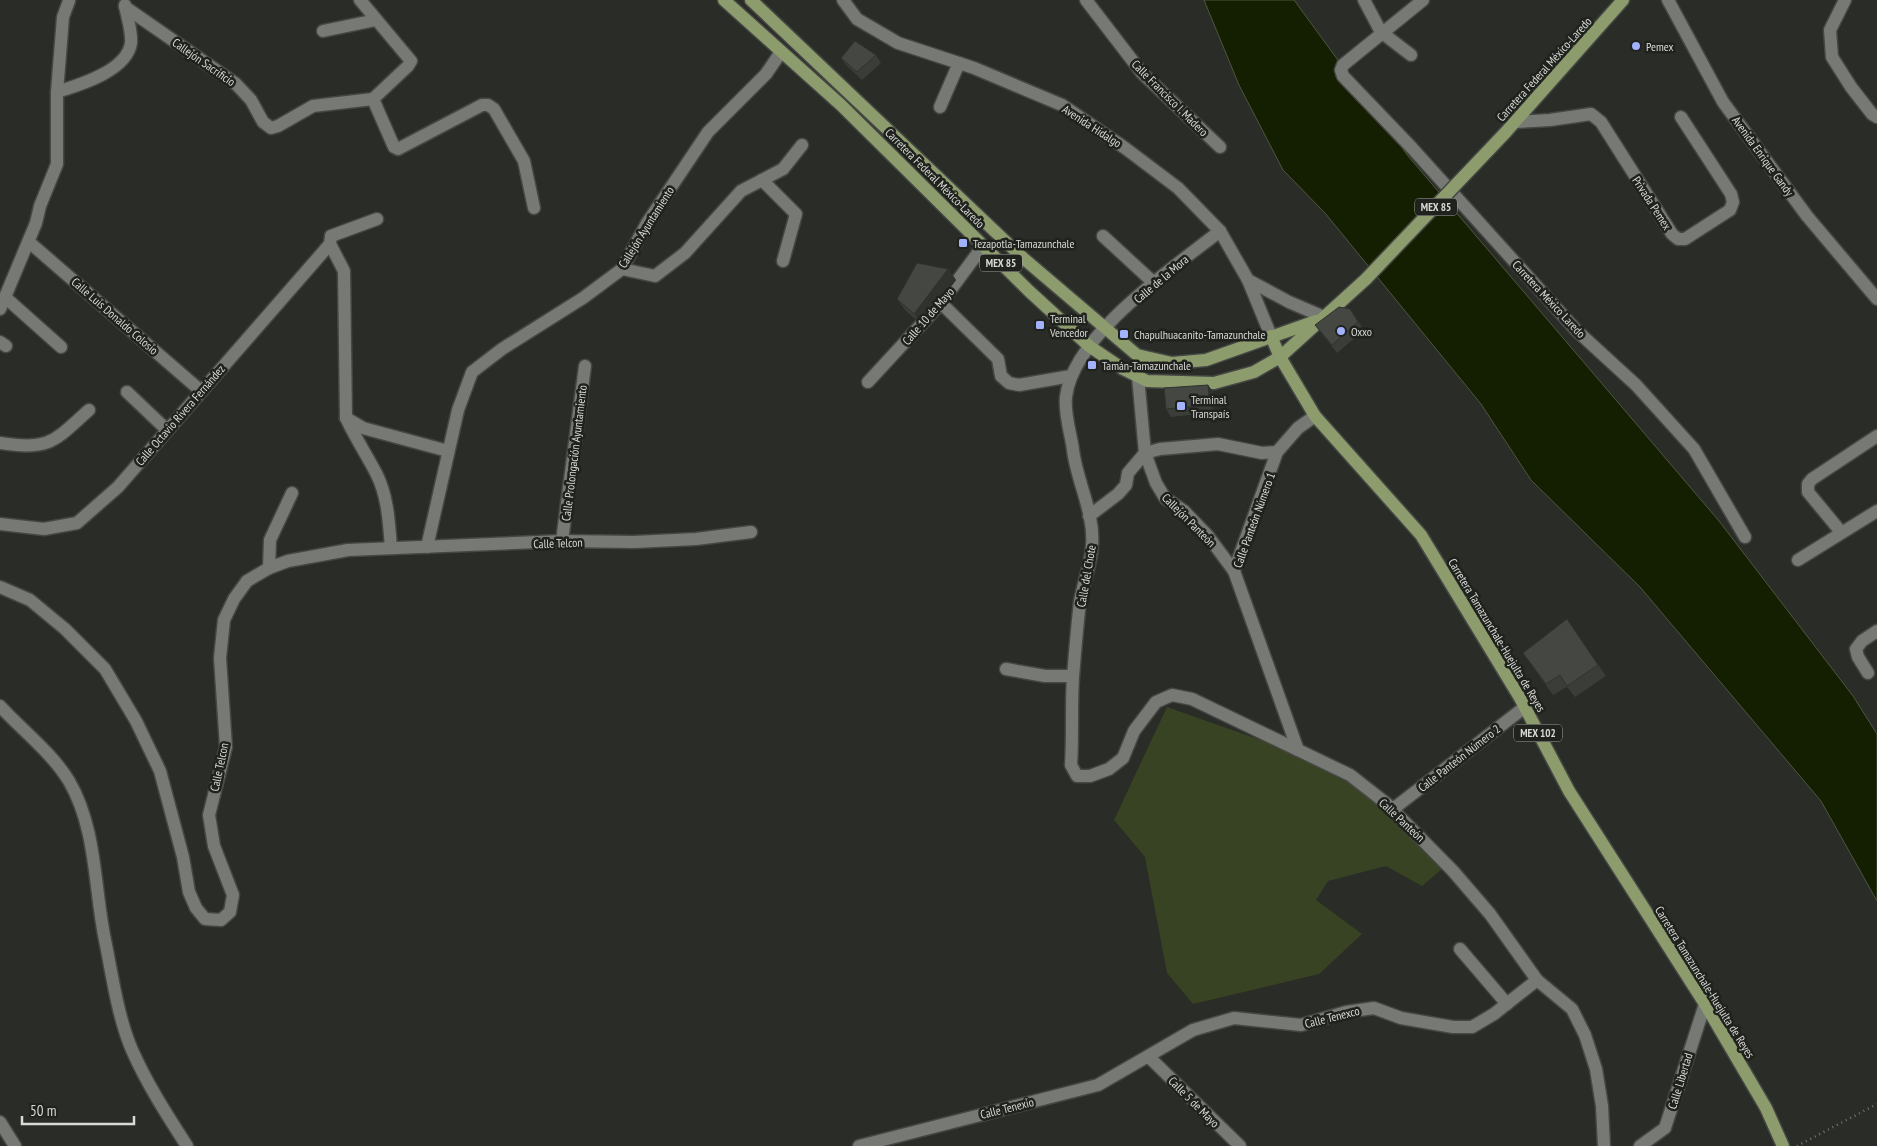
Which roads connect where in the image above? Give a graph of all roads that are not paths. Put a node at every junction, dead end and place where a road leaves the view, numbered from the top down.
1 (360, 0) edge
2 (724, 0) edge
3 (751, 0) edge
4 (843, 0) edge
5 (1086, 0) edge
6 (1364, 0) edge
7 (1423, 0) edge
8 (1623, 0) edge
9 (1668, 0) edge
10 (1846, 0) edge
11 (69, 1) edge
12 (125, 4) edge
13 (376, 20) junction
14 (323, 31) dead end
15 (1381, 32) junction
16 (781, 52) junction
17 (1411, 55) dead end
18 (959, 63) junction
19 (57, 92) junction
20 (850, 95) junction
21 (373, 99) junction
22 (841, 105) junction
23 (940, 107) dead end
24 (1681, 116) dead end
25 (1877, 117) edge
26 (1516, 122) junction
27 (802, 145) dead end
28 (1220, 147) dead end
29 (762, 180) junction
30 (534, 208) dead end
31 (378, 219) dead end
32 (1220, 231) junction
33 (1103, 236) dead end
34 (29, 242) junction
35 (330, 244) junction
36 (983, 246) junction
37 (783, 261) dead end
38 (622, 269) junction
39 (1248, 280) junction
40 (1154, 283) junction
41 (1877, 299) edge
42 (941, 303) junction
43 (3, 304) edge
44 (1322, 318) junction
45 (1105, 328) junction
46 (1271, 336) junction
47 (1089, 346) junction
48 (61, 347) dead end
49 (1280, 357) junction
50 (585, 366) dead end
51 (1071, 376) junction
52 (1138, 377) junction
53 (868, 382) dead end
54 (201, 391) junction
55 (127, 392) dead end
56 (89, 410) dead end
57 (1315, 416) junction
58 (346, 418) junction
59 (167, 430) junction
60 (1877, 436) edge
61 (0, 443) edge
62 (448, 452) junction
63 (1277, 452) junction
64 (1145, 453) junction
65 (292, 493) dead end
66 (1877, 511) edge
67 (1089, 516) junction
68 (0, 524) edge
69 (751, 532) dead end
70 (1841, 532) junction
71 (1745, 537) dead end
72 (562, 541) junction
73 (427, 547) junction
74 (391, 548) junction
75 (1798, 560) dead end
76 (269, 568) junction
77 (1234, 572) junction
78 (0, 587) edge
79 (1877, 631) edge
80 (1006, 669) dead end
81 (1868, 673) dead end
82 (1073, 676) junction
83 (0, 706) edge
84 (1524, 707) junction
85 (1298, 750) junction
86 (1077, 776) joint
87 (1393, 809) junction
88 (1460, 949) dead end
89 (1537, 980) junction
90 (1507, 1004) junction
91 (1705, 1004) junction
92 (1149, 1056) junction
93 (0, 1122) edge
94 (15, 1146) edge
95 (187, 1146) edge
96 (859, 1146) edge
97 (1240, 1146) edge
98 (1604, 1146) edge
99 (1640, 1146) edge
100 (1782, 1146) edge

1 - 13 street
2 - 16 main road, Carretera Federal México-Laredo / MEX 85
3 - 20 main road, Carretera Federal México-Laredo / MEX 85
4 - 18 street, Avenida Hidalgo
5 - 28 street, Calle Francisco I. Madero
6 - 15 street
7 - 15 street
8 - 26 main road, Carretera Federal México-Laredo / MEX 85
9 - 41 street, Avenida Enrique Gandy
10 - 25 street
11 - 19 street
12 - 19 street
12 - 21 street, Callejón Sacrificio
13 - 14 street
13 - 21 street
15 - 17 street
15 - 71 street, Carretera México Laredo
16 - 22 main road, Carretera Federal México-Laredo / MEX 85
16 - 38 street, Callejón Ayuntamiento
18 - 23 street
18 - 32 street, Avenida Hidalgo
19 - 34 street
20 - 22 main road
20 - 45 main road, Carretera Federal México-Laredo / MEX 85
21 - 30 street
22 - 36 main road, Carretera Federal México-Laredo / MEX 85
24 - 26 street, Privada Pemex
26 - 44 main road, Carretera Federal México-Laredo / MEX 85, bridge
27 - 29 street
29 - 37 street
29 - 38 street
31 - 35 street, Calle Octavio Rivera Fernández
32 - 39 street, Avenida Hidalgo
32 - 40 street, Calle de la Mora
33 - 40 street
34 - 43 street
34 - 54 street, Calle Luis Donaldo Colosio
35 - 54 street, Calle Octavio Rivera Fernández
35 - 58 street
36 - 42 street, Calle 10 de Mayo
36 - 47 main road, Carretera Federal México-Laredo / MEX 85
38 - 62 street, Callejón Ayuntamiento
39 - 44 street
39 - 46 street, Avenida Hidalgo
40 - 45 street, Calle de la Mora
42 - 51 street
42 - 53 street, Calle 10 de Mayo
43 - 48 street
44 - 46 main road, Carretera Federal México-Laredo / MEX 85
44 - 49 main road, Carretera Federal México-Laredo / MEX 85
45 - 46 main road, Carretera Federal México-Laredo / MEX 85
45 - 47 street, Calle del Chote
46 - 49 main road, Carretera Tamazunchale-Huejulta de Reyes / MEX 102
47 - 51 street, Calle del Chote
47 - 52 main road, Carretera Federal México-Laredo / MEX 85
49 - 52 main road, Carretera Federal México-Laredo / MEX 85
49 - 57 main road, Carretera Tamazunchale-Huejulta de Reyes / MEX 102
50 - 72 street, Calle Prolongación Ayuntamiento
51 - 67 street, Calle del Chote
52 - 64 street, Callejón Panteón
54 - 59 street, Calle Octavio Rivera Fernández
55 - 59 street
56 - 61 street
57 - 63 street, Calle Panteón Número 1
57 - 84 main road, Carretera Tamazunchale-Huejulta de Reyes / MEX 102
58 - 62 street
58 - 74 street
59 - 68 street, Calle Octavio Rivera Fernández
60 - 70 street
62 - 73 street, Callejón Ayuntamiento
63 - 64 street
63 - 77 street, Calle Panteón Número 1
64 - 67 street
64 - 77 street, Callejón Panteón
65 - 76 street
66 - 70 street
67 - 82 street, Calle del Chote
69 - 72 street, Calle Telcon
70 - 75 street
72 - 73 street, Calle Telcon
73 - 74 street, Calle Telcon
74 - 76 street, Calle Telcon
76 - 78 street, Calle Telcon
77 - 85 street, Calle Panteón Número 1
79 - 81 street
80 - 82 street
82 - 86 street, Calle del Chote
83 - 95 street
84 - 87 street, Calle Panteón Número 2
84 - 91 main road, Carretera Tamazunchale-Huejulta de Reyes / MEX 102
85 - 86 street, Calle Panteón
85 - 87 street, Calle Panteón
87 - 89 street, Calle Panteón
88 - 90 street
89 - 90 street, Calle Tenexco
89 - 98 street, Calle Panteón
90 - 92 street, Calle Tenexco
91 - 99 street, Calle Libertad
91 - 100 main road, Carretera Tamazunchale-Huejulta de Reyes / MEX 102
92 - 96 street, Calle Tenexio
92 - 97 street, Calle 5 de Mayo
93 - 94 street

